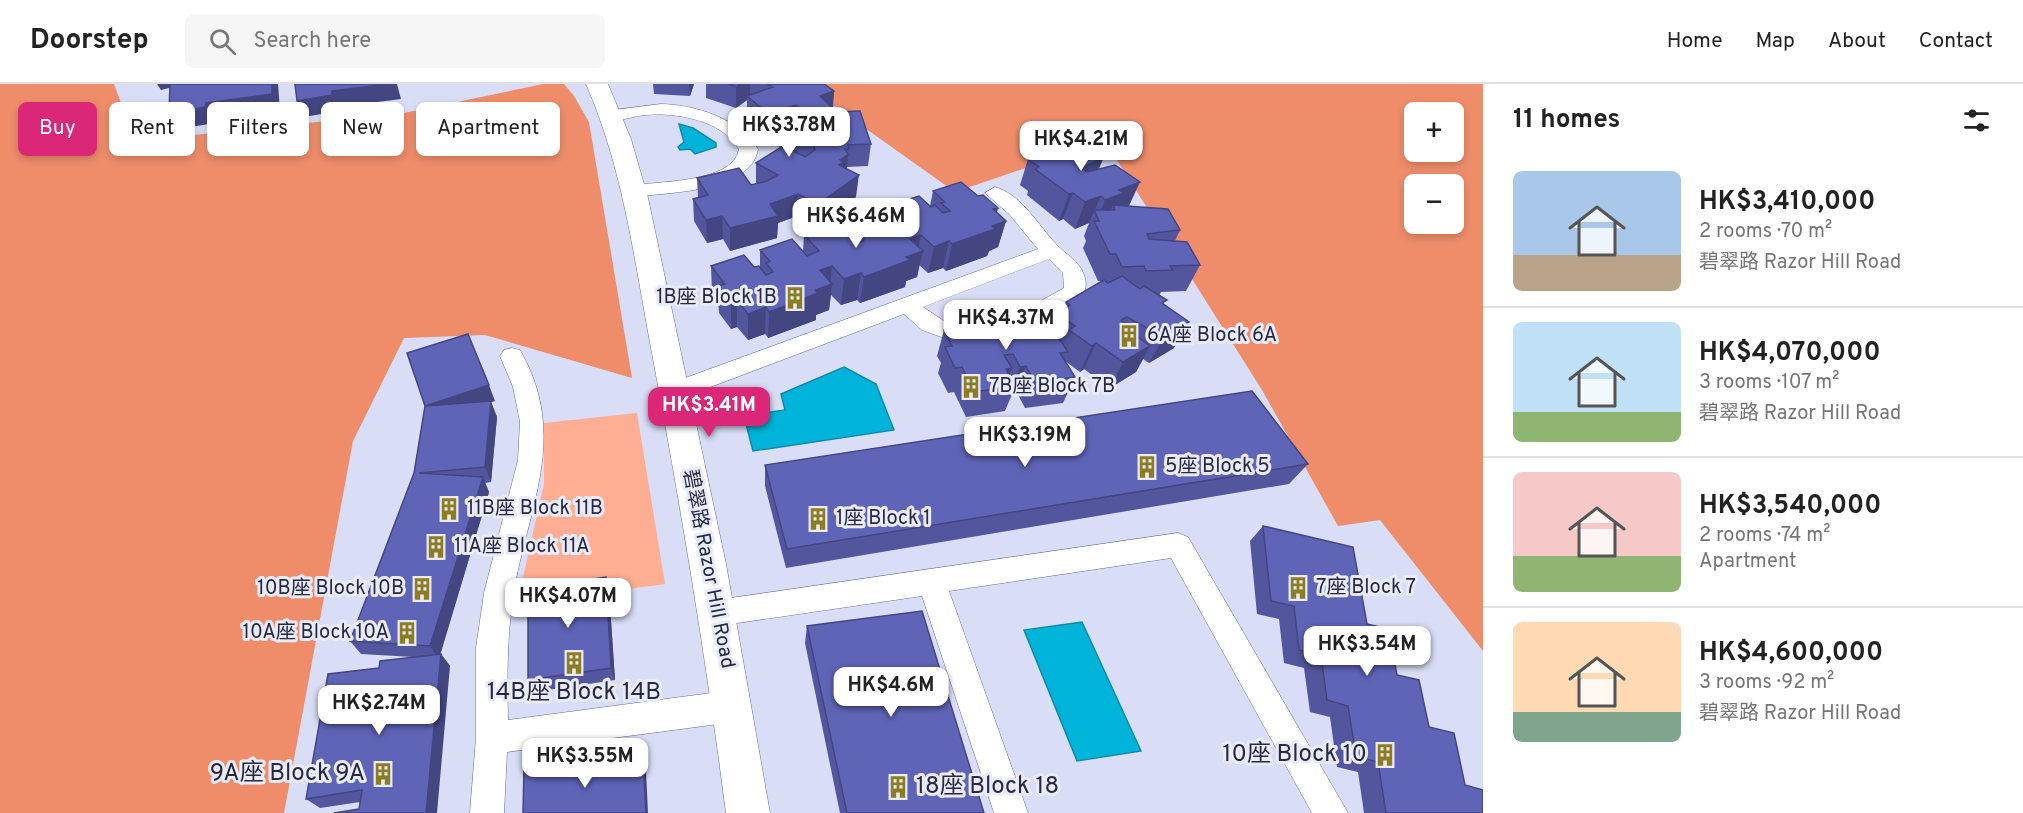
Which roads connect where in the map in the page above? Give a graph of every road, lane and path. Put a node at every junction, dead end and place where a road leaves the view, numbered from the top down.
1 (597, 84) edge
2 (613, 115) junction
3 (633, 191) junction
4 (995, 193) dead end
5 (1051, 251) junction
6 (907, 304) junction
7 (512, 356) dead end
8 (675, 391) junction
9 (931, 581) junction
10 (717, 613) junction
11 (734, 706) junction
12 (492, 738) junction
13 (487, 813) edge
14 (748, 813) edge
15 (1011, 813) edge
16 (1331, 813) edge

1 - 2 street, 碧翠路 Razor Hill Road
2 - 3 street, 碧翠路 Razor Hill Road
2 - 3 lane
3 - 8 street, 碧翠路 Razor Hill Road
4 - 5 lane
5 - 6 lane
5 - 6 lane
6 - 8 lane
7 - 12 lane
8 - 10 street, 碧翠路 Razor Hill Road
9 - 10 lane
9 - 15 lane
9 - 16 lane
10 - 11 street, 碧翠路 Razor Hill Road
11 - 12 lane
11 - 14 street, 碧翠路 Razor Hill Road
12 - 13 lane

